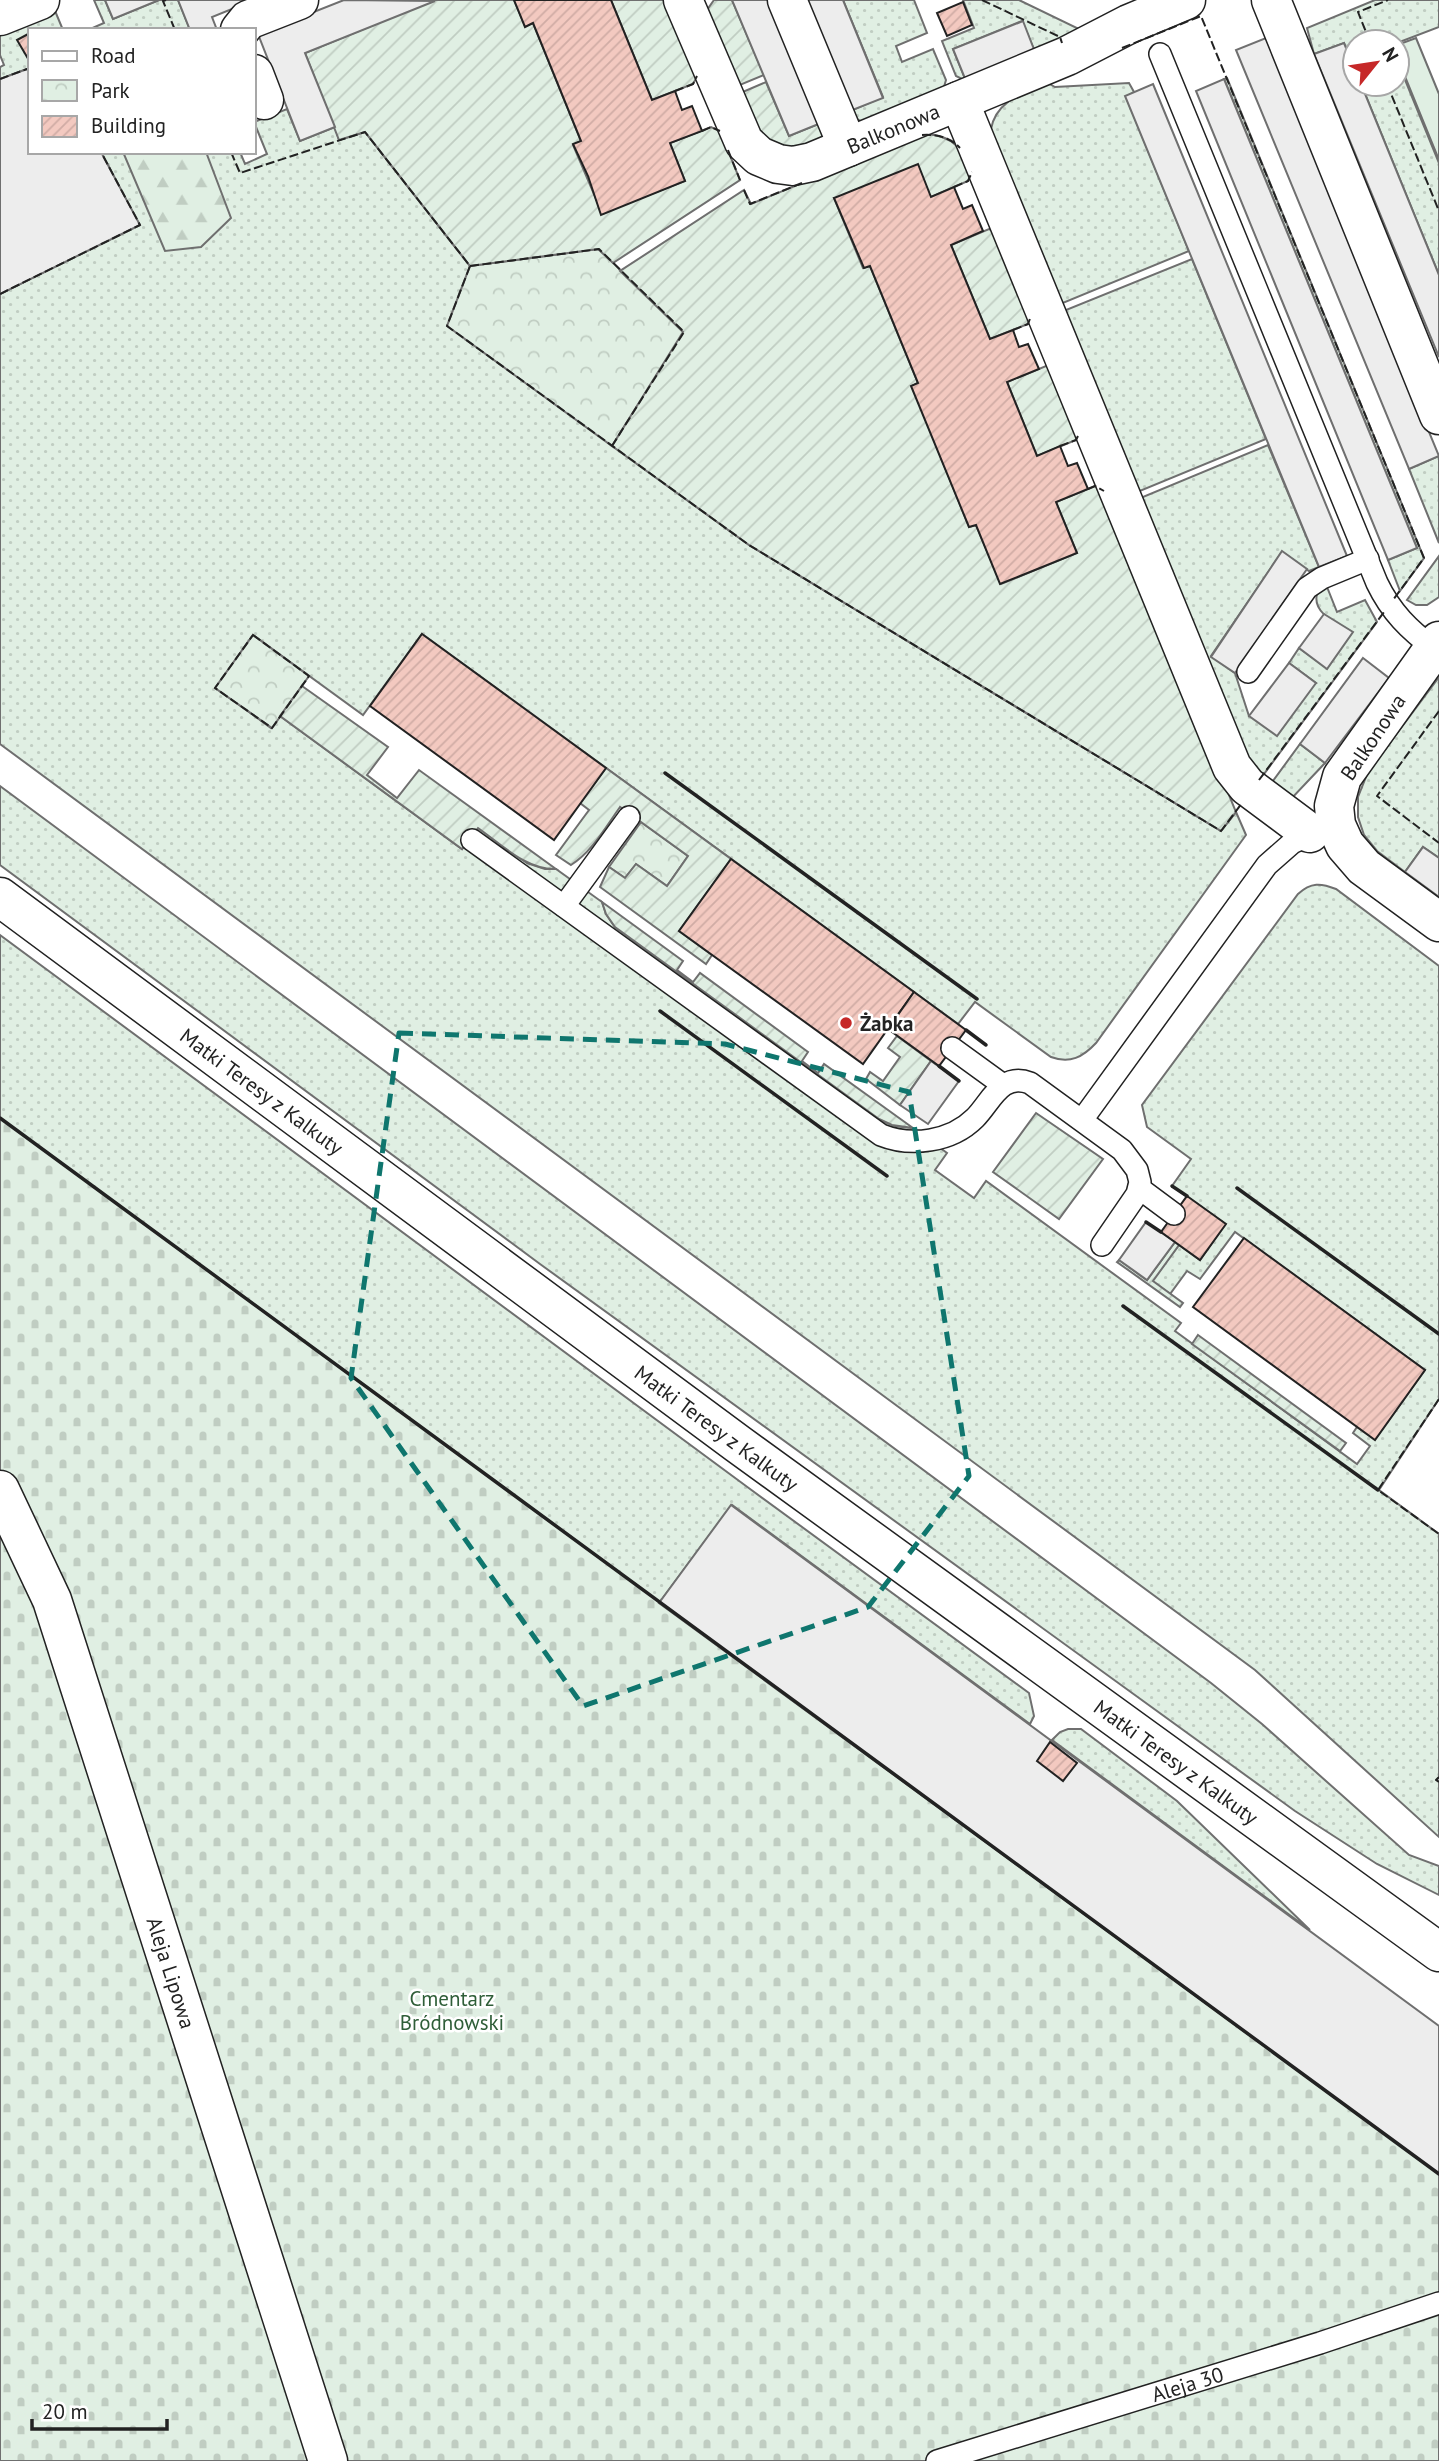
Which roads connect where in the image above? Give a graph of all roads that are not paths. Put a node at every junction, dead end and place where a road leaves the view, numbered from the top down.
1 (40, 0) edge
2 (299, 0) edge
3 (683, 0) edge
4 (787, 0) edge
5 (1186, 0) edge
6 (1271, 0) edge
7 (0, 16) edge
8 (242, 28) edge
9 (1160, 54) dead end
10 (959, 101) junction
11 (848, 147) junction
12 (1439, 415) edge
13 (1368, 559) junction
14 (1437, 645) edge
15 (1248, 672) dead end
16 (629, 817) dead end
17 (1323, 829) junction
18 (472, 840) dead end
19 (0, 897) edge
20 (564, 906) junction
21 (1439, 922) edge
22 (952, 1048) dead end
23 (1003, 1085) junction
24 (1082, 1120) junction
25 (1139, 1188) junction
26 (1174, 1214) dead end
27 (1102, 1245) dead end
28 (0, 1490) edge
29 (1439, 1952) edge
30 (1439, 2303) edge
31 (328, 2461) edge
32 (937, 2461) edge

1 - 7 street
2 - 8 street
3 - 11 street, Balkonowa
4 - 11 street
5 - 10 street, Balkonowa
6 - 12 street
9 - 13 lane
10 - 11 street, Balkonowa
10 - 17 street
13 - 14 lane
13 - 15 lane
14 - 17 street, Balkonowa
16 - 20 lane
17 - 21 street
17 - 24 lane
18 - 20 lane
19 - 29 street, Matki Teresy z Kalkuty
20 - 23 lane
22 - 23 lane
23 - 24 lane
24 - 25 lane
25 - 26 lane
25 - 27 lane
28 - 31 street, Aleja Lipowa
30 - 32 lane, Aleja 30

